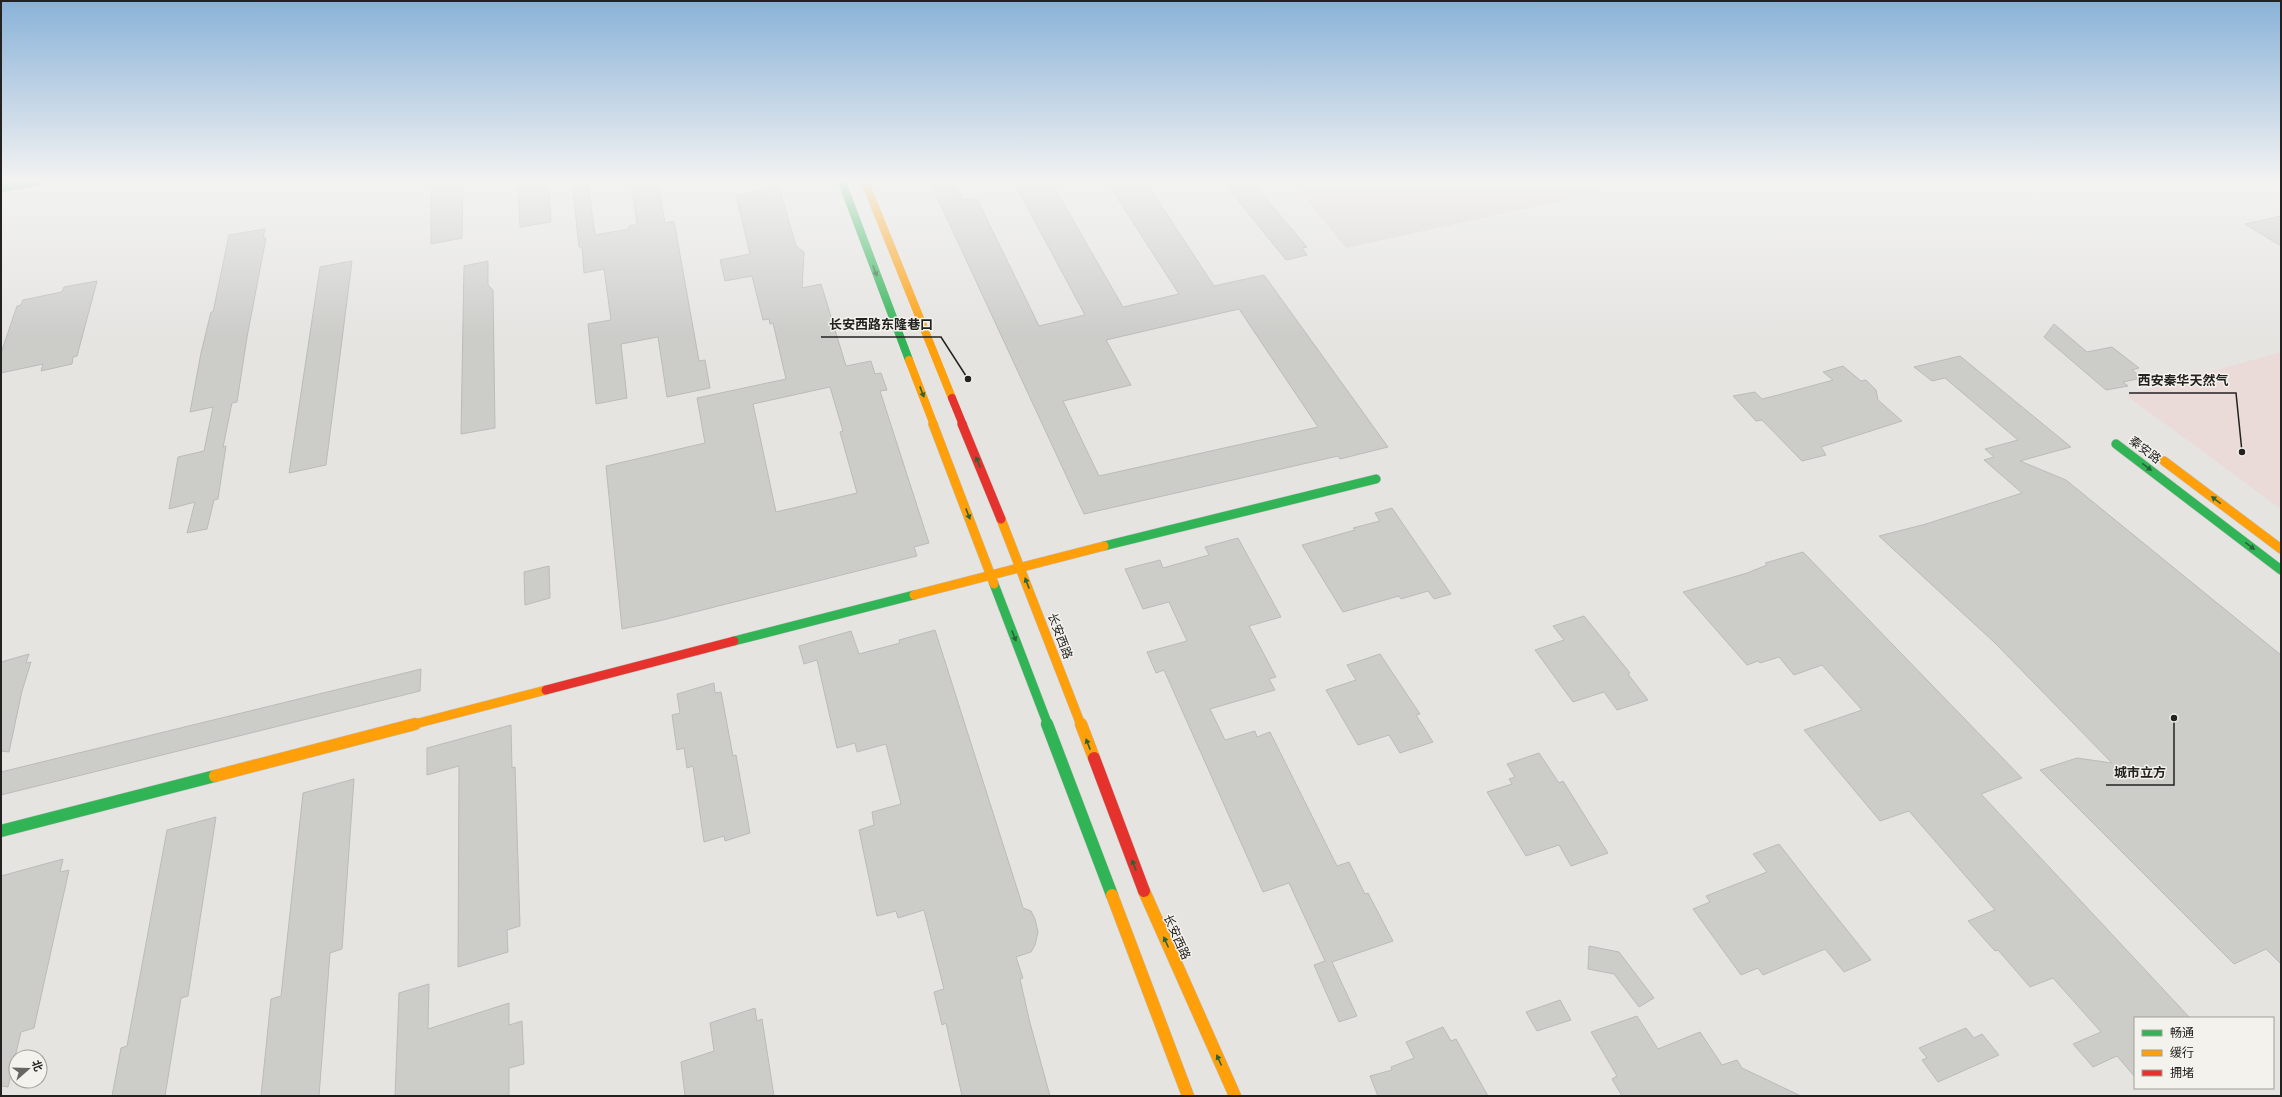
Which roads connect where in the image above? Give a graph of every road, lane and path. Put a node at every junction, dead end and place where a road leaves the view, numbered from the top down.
1 (861, 233) edge
2 (886, 233) edge
3 (2128, 440) dead end
4 (2158, 457) dead end
5 (1376, 479) dead end
6 (2281, 549) edge
7 (1021, 567) junction
8 (2281, 570) edge
9 (991, 575) junction
10 (1, 831) edge
11 (1188, 1096) edge
12 (1235, 1096) edge

1 -> 9 main road
7 -> 2 main road, 长安西路
3 -> 8 main road, 秦安路
6 -> 4 main road, 秦安路
5 - 7 main road
7 - 9 main road
12 -> 7 main road, 长安西路
9 - 10 main road
9 -> 11 main road

